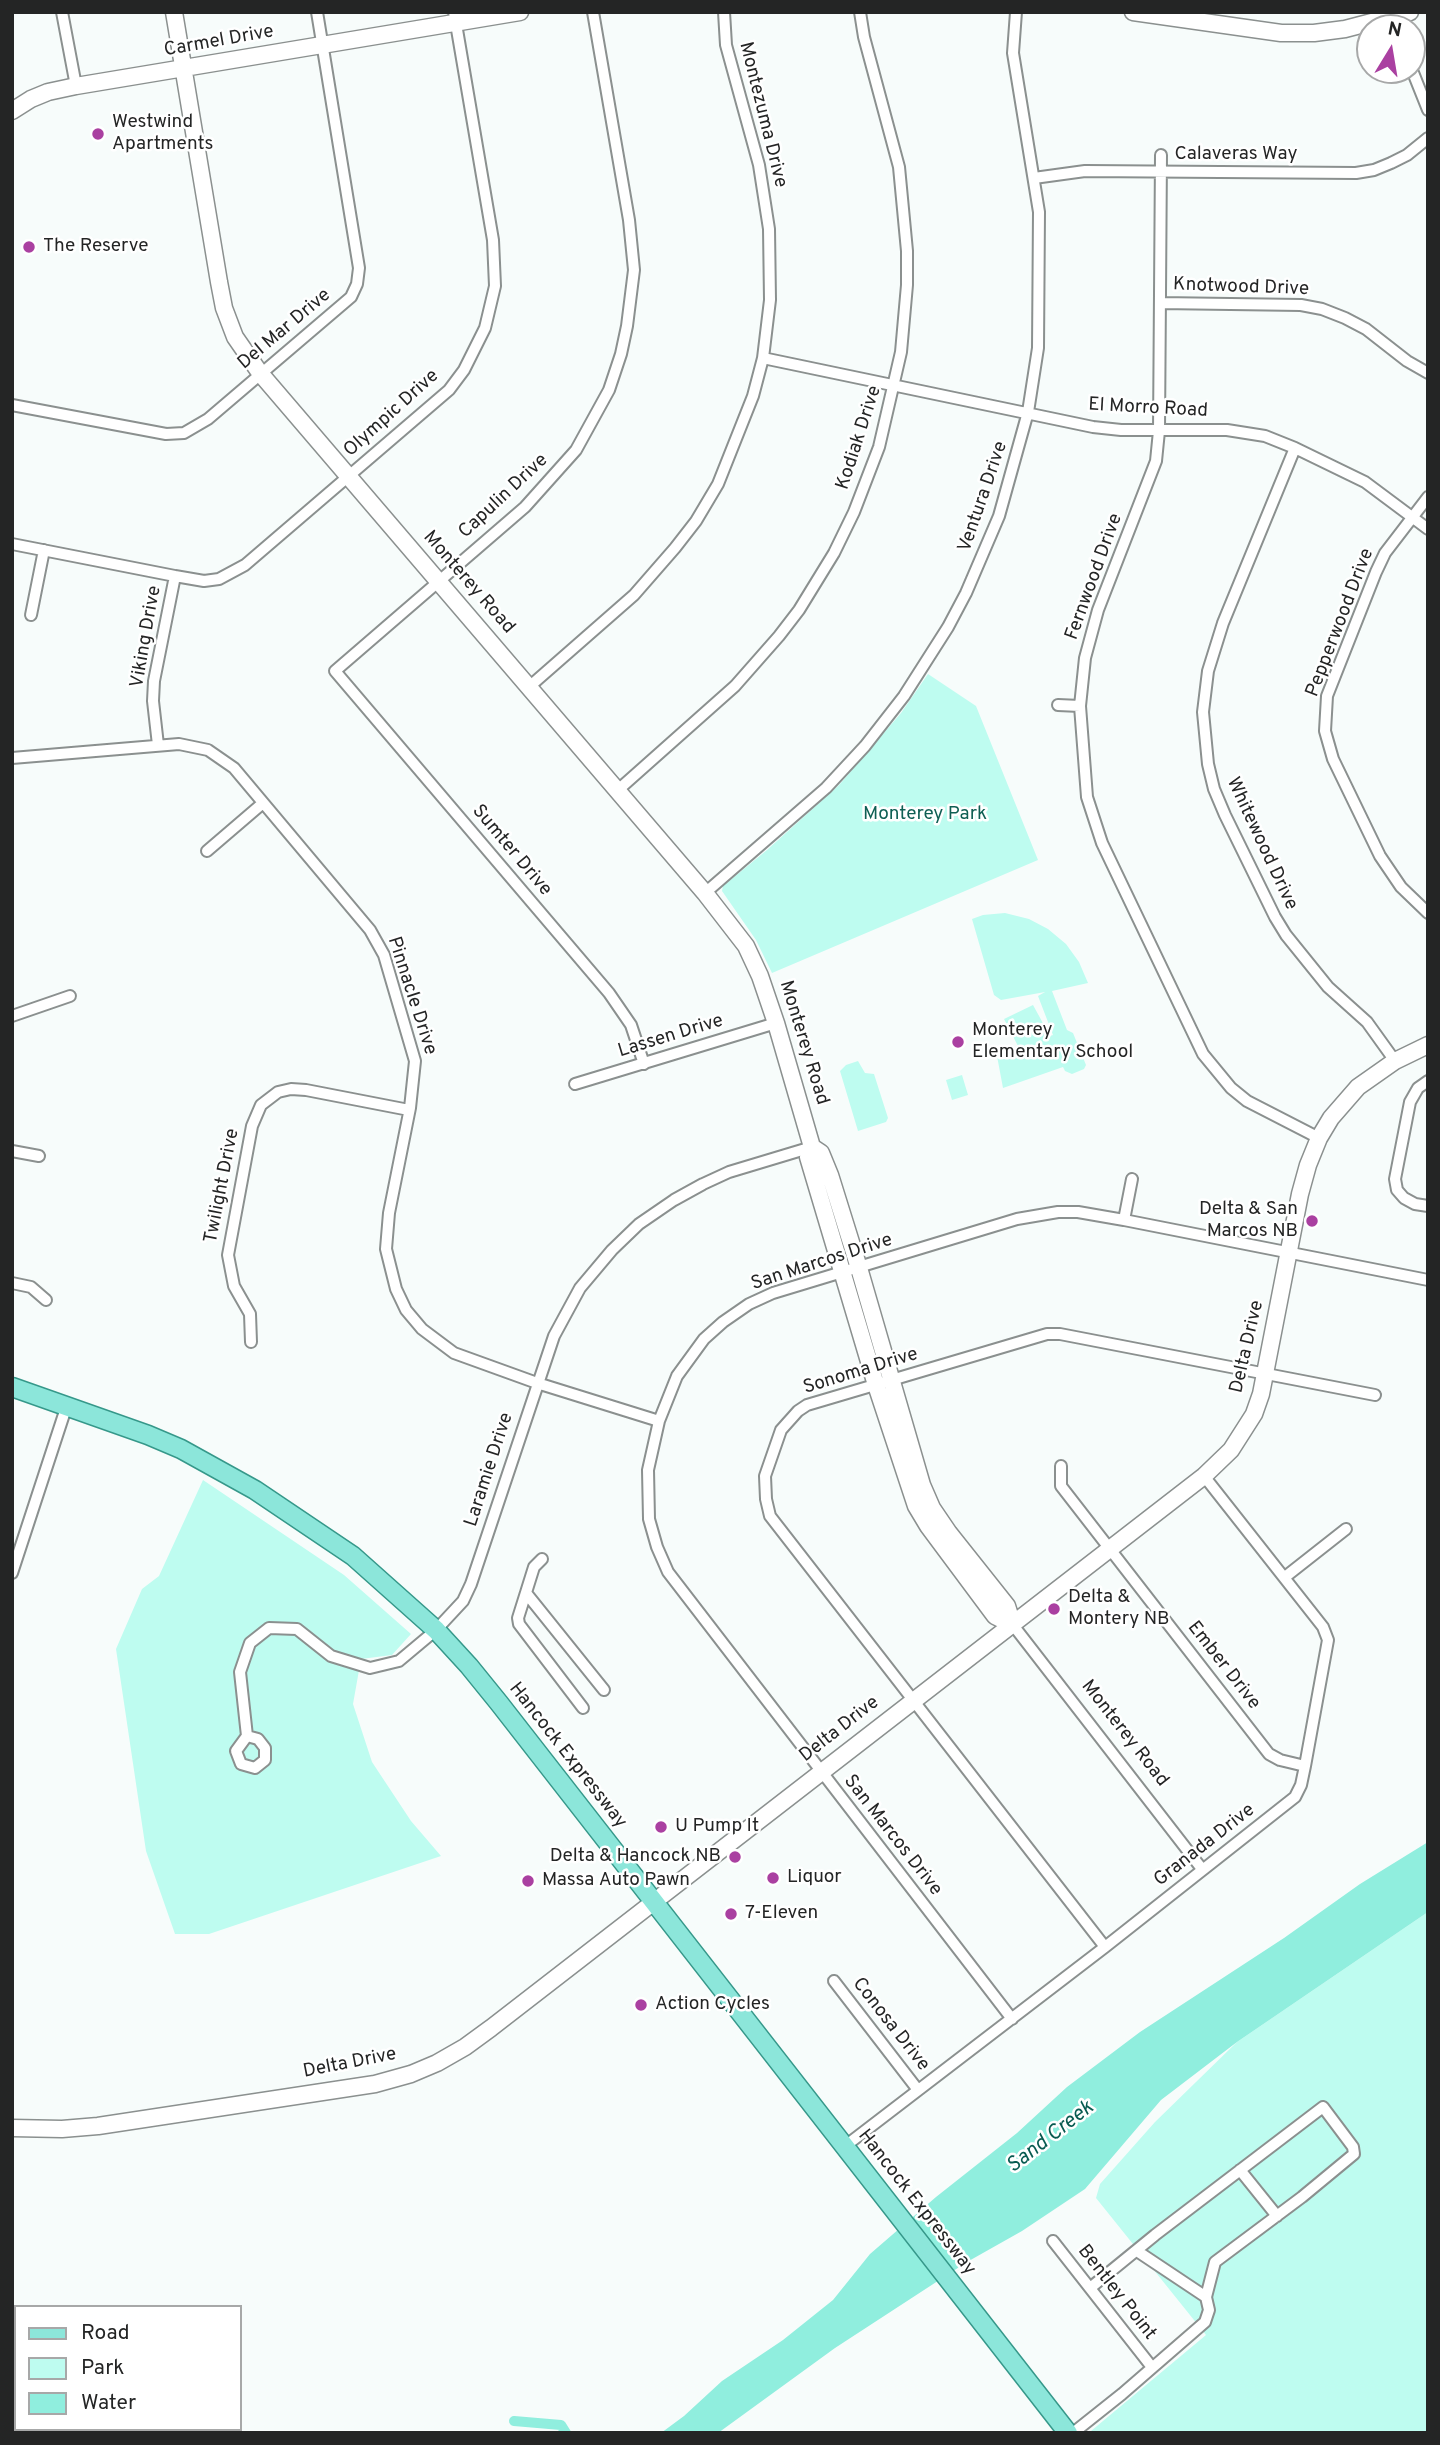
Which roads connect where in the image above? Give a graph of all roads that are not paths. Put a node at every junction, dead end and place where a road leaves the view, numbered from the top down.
1 (62, 12) edge
2 (174, 12) edge
3 (317, 12) edge
4 (520, 12) edge
5 (593, 12) edge
6 (724, 12) edge
7 (860, 12) edge
8 (1016, 12) edge
9 (1133, 12) edge
10 (455, 18) edge
11 (1356, 27) edge
12 (323, 45) junction
13 (184, 69) junction
14 (1416, 84) edge
15 (76, 86) junction
16 (1428, 110) edge
17 (12, 111) edge
18 (1428, 138) edge
19 (1161, 155) dead end
20 (1161, 172) junction
21 (1034, 178) junction
22 (1160, 303) junction
23 (763, 358) junction
24 (260, 373) junction
25 (1428, 373) edge
26 (895, 385) junction
27 (12, 405) edge
28 (1028, 412) junction
29 (1159, 430) junction
30 (1295, 448) junction
31 (349, 477) junction
32 (1428, 497) edge
33 (1413, 516) junction
34 (1428, 529) edge
35 (12, 544) edge
36 (44, 551) junction
37 (175, 576) junction
38 (438, 580) junction
39 (31, 615) dead end
40 (335, 671) joint
41 (529, 687) junction
42 (1058, 705) dead end
43 (1080, 706) junction
44 (158, 745) junction
45 (12, 758) edge
46 (618, 790) junction
47 (263, 803) junction
48 (207, 851) dead end
49 (705, 893) junction
50 (1428, 913) edge
51 (70, 996) dead end
52 (12, 1016) edge
53 (776, 1023) junction
54 (1428, 1045) edge
55 (1395, 1061) junction
56 (644, 1064) junction
57 (1428, 1081) edge
58 (575, 1084) dead end
59 (409, 1110) junction
60 (1319, 1138) junction
61 (812, 1147) junction
62 (12, 1151) edge
63 (38, 1156) dead end
64 (1132, 1179) dead end
65 (1428, 1206) edge
66 (1124, 1220) junction
67 (1290, 1253) junction
68 (852, 1270) junction
69 (1428, 1280) edge
70 (12, 1283) edge
71 (46, 1300) dead end
72 (251, 1342) dead end
73 (1266, 1374) junction
74 (537, 1382) junction
75 (884, 1383) junction
76 (12, 1387) edge
77 (1375, 1395) dead end
78 (67, 1405) junction
79 (659, 1421) junction
80 (1061, 1466) dead end
81 (1204, 1476) junction
82 (1346, 1529) dead end
83 (1109, 1548) junction
84 (542, 1559) dead end
85 (12, 1573) edge
86 (1285, 1577) junction
87 (526, 1593) junction
88 (1013, 1625) junction
89 (436, 1630) junction
90 (604, 1690) dead end
91 (913, 1700) junction
92 (583, 1708) dead end
93 (247, 1735) dead end
94 (1305, 1766) junction
95 (820, 1771) junction
96 (1202, 1870) junction
97 (654, 1903) junction
98 (1105, 1947) junction
99 (834, 1981) dead end
100 (1012, 2019) junction
101 (918, 2090) junction
102 (12, 2128) edge
103 (844, 2147) junction
104 (1240, 2170) junction
105 (1277, 2216) junction
106 (1053, 2241) dead end
107 (1137, 2251) junction
108 (1090, 2288) junction
109 (1206, 2297) junction
110 (1152, 2367) junction
111 (1071, 2433) edge

1 - 15 street
2 - 13 street, Monterey Road
3 - 12 street, Del Mar Drive
4 - 10 street, Carmel Drive
5 - 38 street, Capulin Drive
6 - 23 street, Montezuma Drive
7 - 26 street, Kodiak Drive
8 - 21 street, Ventura Drive
9 - 11 street
10 - 12 street, Carmel Drive
10 - 31 street, Olympic Drive
12 - 13 street, Carmel Drive
12 - 24 street, Del Mar Drive
13 - 15 street, Carmel Drive
13 - 24 street, Monterey Road
14 - 16 street
15 - 17 street, Carmel Drive
18 - 20 street, Calaveras Way
19 - 20 street, Fernwood Drive
20 - 21 street, Calaveras Way
20 - 22 street, Fernwood Drive
21 - 28 street, Ventura Drive
22 - 25 street, Knotwood Drive
22 - 29 street, Fernwood Drive
23 - 26 street, El Morro Road
23 - 41 street, Montezuma Drive
24 - 27 street, Del Mar Drive
24 - 31 street, Monterey Road
26 - 28 street, El Morro Road
26 - 46 street, Kodiak Drive
28 - 29 street, El Morro Road
28 - 49 street, Ventura Drive
29 - 30 street, El Morro Road
29 - 43 street, Fernwood Drive
30 - 33 street, El Morro Road
30 - 55 street, Whitewood Drive
31 - 37 street, Olympic Drive
31 - 38 street, Monterey Road
32 - 33 street, Pepperwood Drive
33 - 34 street, El Morro Road
33 - 50 street, Pepperwood Drive
35 - 36 street, Olympic Drive
36 - 37 street, Olympic Drive
36 - 39 street
37 - 44 street, Viking Drive
38 - 40 street, Capulin Drive
38 - 41 street, Monterey Road
40 - 56 street, Sumter Drive
41 - 46 street, Monterey Road
42 - 43 street
43 - 60 street, Fernwood Drive
44 - 45 street, Pinnacle Drive
44 - 47 street, Pinnacle Drive
46 - 49 street, Monterey Road
47 - 48 street
47 - 59 street, Pinnacle Drive
49 - 53 street, Monterey Road
51 - 52 street
53 - 56 street, Lassen Drive
53 - 61 street, Monterey Road
54 - 55 street, Delta Drive
55 - 60 street, Delta Drive
56 - 58 street, Lassen Drive
57 - 65 street
59 - 72 street, Twilight Drive
59 - 74 street, Pinnacle Drive
60 - 67 street, Delta Drive
61 - 68 street, Monterey Road
61 - 74 street, Laramie Drive
62 - 63 street
64 - 66 street
66 - 67 street, San Marcos Drive
66 - 68 street, San Marcos Drive
67 - 69 street, San Marcos Drive
67 - 73 street, Delta Drive
68 - 75 street, Monterey Road
68 - 79 street, San Marcos Drive
70 - 71 street
73 - 75 street, Sonoma Drive
73 - 77 street, Sonoma Drive
73 - 81 street, Delta Drive
74 - 79 street, Pinnacle Drive
74 - 89 street, Laramie Drive
75 - 88 street, Monterey Road
75 - 91 street, Sonoma Drive
76 - 78 main road, Hancock Expressway
78 - 85 street
78 - 89 main road, Hancock Expressway
79 - 95 street, San Marcos Drive
80 - 83 street, Ember Drive
81 - 83 street, Delta Drive
81 - 86 street, Granada Drive
82 - 86 street
83 - 88 street, Delta Drive
83 - 94 street, Ember Drive
84 - 87 street
86 - 94 street, Granada Drive
87 - 90 street
87 - 92 street
88 - 91 street, Delta Drive
88 - 96 street, Monterey Road
89 - 93 street, Laramie Drive
89 - 97 main road, Hancock Expressway
91 - 95 street, Delta Drive
91 - 98 street, Sonoma Drive
94 - 96 street, Granada Drive
95 - 97 street, Delta Drive
95 - 100 street, San Marcos Drive
96 - 98 street, Granada Drive
97 - 102 street, Delta Drive
97 - 103 main road, Hancock Expressway
98 - 100 street, Granada Drive
99 - 101 street, Conosa Drive
100 - 101 street, Granada Drive
101 - 103 street, Granada Drive
103 - 111 main road, Hancock Expressway
104 - 105 street
104 - 105 street, Bentley Point
104 - 107 street
105 - 109 street, Bentley Point
106 - 108 street, Bentley Point
107 - 108 street
107 - 109 street
108 - 110 street, Bentley Point
109 - 110 street, Bentley Point
110 - 111 street, Bentley Point

